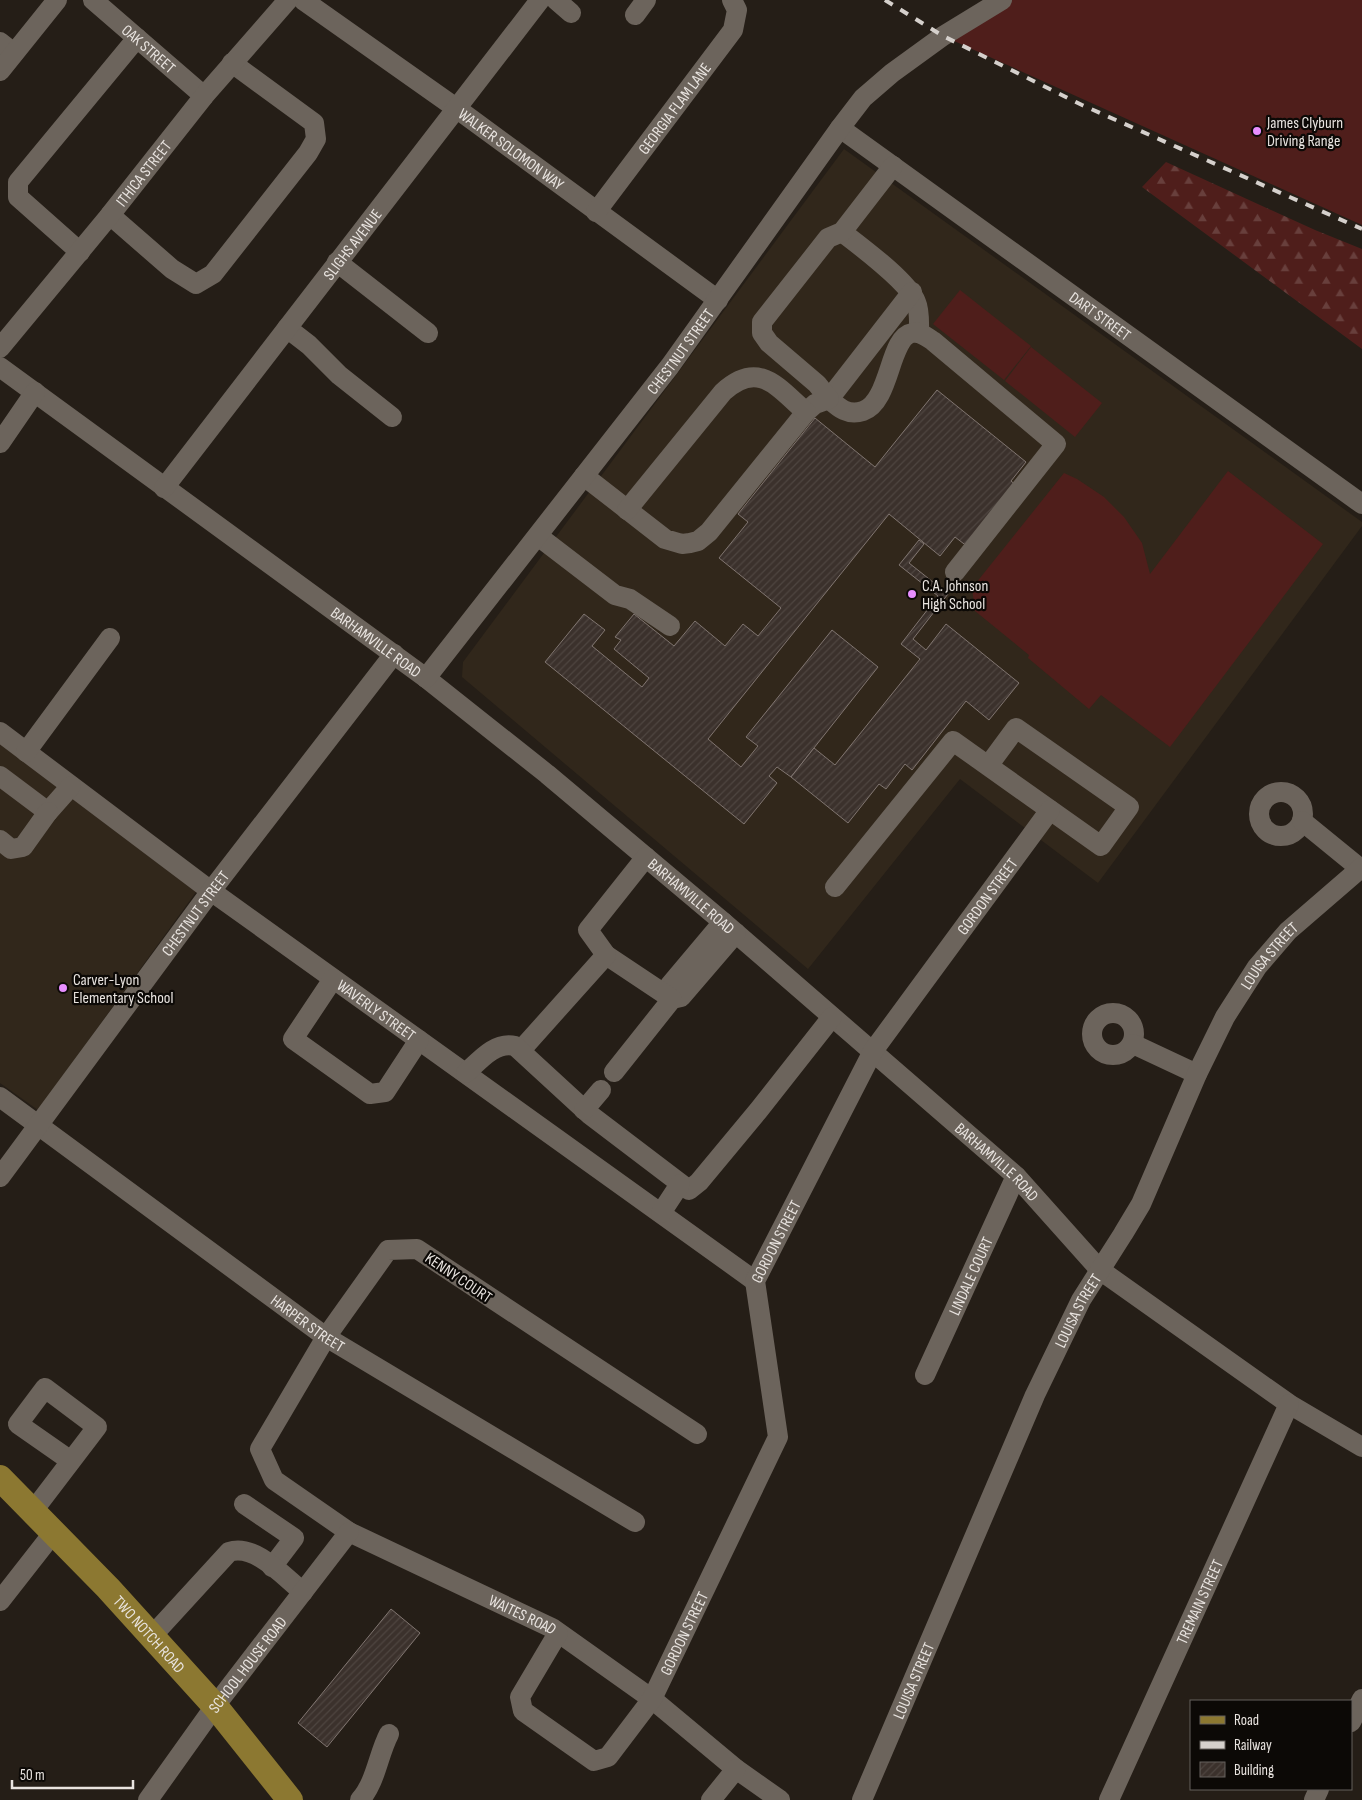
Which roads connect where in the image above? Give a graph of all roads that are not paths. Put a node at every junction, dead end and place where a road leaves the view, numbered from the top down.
1 (57, 0) edge
2 (93, 0) edge
3 (288, 0) edge
4 (303, 0) edge
5 (540, 0) edge
6 (732, 0) edge
7 (1002, 0) edge
8 (137, 38) junction
9 (7, 48) edge
10 (232, 63) junction
11 (0, 71) edge
12 (204, 96) junction
13 (456, 108) junction
14 (840, 128) junction
15 (893, 166) junction
16 (596, 212) junction
17 (110, 215) junction
18 (842, 232) junction
19 (80, 252) junction
20 (338, 262) junction
21 (912, 292) junction
22 (718, 300) junction
23 (287, 328) junction
24 (428, 332) dead end
25 (919, 333) junction
26 (0, 348) edge
27 (0, 367) edge
28 (35, 392) junction
29 (829, 399) junction
30 (806, 412) junction
31 (392, 417) dead end
32 (0, 443) edge
33 (584, 476) junction
34 (164, 488) junction
35 (1362, 504) edge
36 (628, 510) junction
37 (538, 536) junction
38 (955, 572) dead end
39 (670, 626) dead end
40 (110, 638) dead end
41 (394, 654) junction
42 (426, 678) junction
43 (0, 732) edge
44 (26, 752) junction
45 (988, 766) junction
46 (0, 776) edge
47 (71, 786) junction
48 (48, 812) junction
49 (1045, 817) junction
50 (1302, 822) dead end
51 (0, 840) edge
52 (646, 857) junction
53 (1361, 868) edge
54 (835, 887) dead end
55 (211, 891) junction
56 (729, 927) junction
57 (606, 955) junction
58 (334, 979) junction
59 (672, 999) junction
60 (832, 1017) junction
61 (419, 1040) junction
62 (1133, 1044) dead end
63 (521, 1050) junction
64 (873, 1051) junction
65 (614, 1072) dead end
66 (466, 1073) junction
67 (1197, 1074) junction
68 (601, 1090) dead end
69 (0, 1097) edge
70 (584, 1110) junction
71 (40, 1125) junction
72 (1016, 1176) junction
73 (0, 1177) edge
74 (680, 1184) junction
75 (661, 1213) junction
76 (1100, 1270) junction
77 (755, 1281) junction
78 (326, 1337) junction
79 (925, 1375) dead end
80 (1289, 1404) junction
81 (697, 1434) dead end
82 (1362, 1447) edge
83 (260, 1449) joint
84 (71, 1461) dead end
85 (0, 1478) edge
86 (244, 1504) dead end
87 (33, 1511) junction
88 (635, 1522) dead end
89 (54, 1532) junction
90 (349, 1532) junction
91 (272, 1567) junction
92 (303, 1592) junction
93 (0, 1601) edge
94 (558, 1633) junction
95 (152, 1636) junction
96 (652, 1699) junction
97 (1362, 1699) edge
98 (215, 1706) junction
99 (1352, 1720) edge
100 (389, 1734) dead end
101 (736, 1769) junction
102 (148, 1800) edge
103 (290, 1800) edge
104 (360, 1800) edge
105 (711, 1800) edge
106 (780, 1800) edge
107 (862, 1800) edge
108 (1109, 1800) edge

1 - 9 street
2 - 8 street, OAK STREET
3 - 10 street, ITHICA STREET
4 - 13 street, WALKER SOLOMON WAY
5 - 13 street, SLIGHS AVENUE
6 - 16 street, GEORGIA FLAM LANE
7 - 14 street, CHESTNUT STREET
8 - 12 street, OAK STREET
8 - 19 street
9 - 11 street
10 - 12 street, ITHICA STREET
10 - 17 street
12 - 17 street, ITHICA STREET
13 - 16 street, WALKER SOLOMON WAY
13 - 20 street, SLIGHS AVENUE
14 - 15 street, DART STREET
14 - 22 street, CHESTNUT STREET
15 - 18 street
15 - 35 street, DART STREET
16 - 22 street, WALKER SOLOMON WAY
17 - 19 street, ITHICA STREET
18 - 21 street
18 - 29 street
19 - 26 street, ITHICA STREET
20 - 23 street, SLIGHS AVENUE
20 - 24 street
21 - 25 street
21 - 29 street
22 - 33 street, CHESTNUT STREET
23 - 31 street
23 - 34 street, SLIGHS AVENUE
25 - 29 street
25 - 38 street
27 - 28 street, BARHAMVILLE ROAD
28 - 32 street
28 - 34 street, BARHAMVILLE ROAD
29 - 30 street
30 - 36 street
30 - 36 street
33 - 36 street
33 - 37 street, CHESTNUT STREET
34 - 41 street, BARHAMVILLE ROAD
37 - 39 street
37 - 42 street, CHESTNUT STREET
40 - 44 street
41 - 42 street, BARHAMVILLE ROAD
41 - 55 street, CHESTNUT STREET
42 - 52 street, BARHAMVILLE ROAD
43 - 44 street, WAVERLY STREET
44 - 47 street, WAVERLY STREET
45 - 49 street
45 - 49 street
45 - 54 street
46 - 48 street
47 - 48 street
47 - 55 street, WAVERLY STREET
48 - 51 street
49 - 64 street, GORDON STREET
50 - 53 street
52 - 56 street, BARHAMVILLE ROAD
52 - 57 street
53 - 67 street, LOUISA STREET
55 - 58 street, WAVERLY STREET
55 - 71 street, CHESTNUT STREET
56 - 59 street
56 - 60 street, BARHAMVILLE ROAD
57 - 59 street
57 - 63 street
58 - 61 street, WAVERLY STREET
58 - 61 street
59 - 65 street
60 - 64 street, BARHAMVILLE ROAD
60 - 74 street
61 - 66 street, WAVERLY STREET
62 - 67 street
63 - 66 street
63 - 70 street
64 - 72 street, BARHAMVILLE ROAD
64 - 77 street, GORDON STREET
66 - 75 street, WAVERLY STREET
67 - 76 street, LOUISA STREET
68 - 70 street
69 - 71 street, HARPER STREET
70 - 74 street
71 - 73 street, CHESTNUT STREET
71 - 78 street, HARPER STREET
72 - 76 street, BARHAMVILLE ROAD
72 - 79 street, LINDALE COURT
74 - 75 street
75 - 77 street, WAVERLY STREET
76 - 80 street, BARHAMVILLE ROAD
76 - 107 street, LOUISA STREET
77 - 96 street, GORDON STREET
78 - 81 street, KENNY COURT
78 - 83 street, KENNY COURT
78 - 88 street, HARPER STREET
80 - 82 street, BARHAMVILLE ROAD
80 - 108 street, TREMAIN STREET
83 - 90 street, WAITES ROAD
84 - 87 street
85 - 87 main road, TWO NOTCH ROAD
86 - 91 street
87 - 89 main road, TWO NOTCH ROAD
89 - 93 street
89 - 95 main road, TWO NOTCH ROAD
90 - 92 street, SCHOOL HOUSE ROAD
90 - 94 street, WAITES ROAD
91 - 92 street
91 - 95 street
92 - 98 street, SCHOOL HOUSE ROAD
94 - 96 street, WAITES ROAD
94 - 96 street, GORDON STREET
95 - 98 main road, TWO NOTCH ROAD
96 - 101 street, WAITES ROAD
97 - 99 street
98 - 102 street, SCHOOL HOUSE ROAD
98 - 103 main road, TWO NOTCH ROAD
100 - 104 street
101 - 105 street
101 - 106 street, WAITES ROAD

